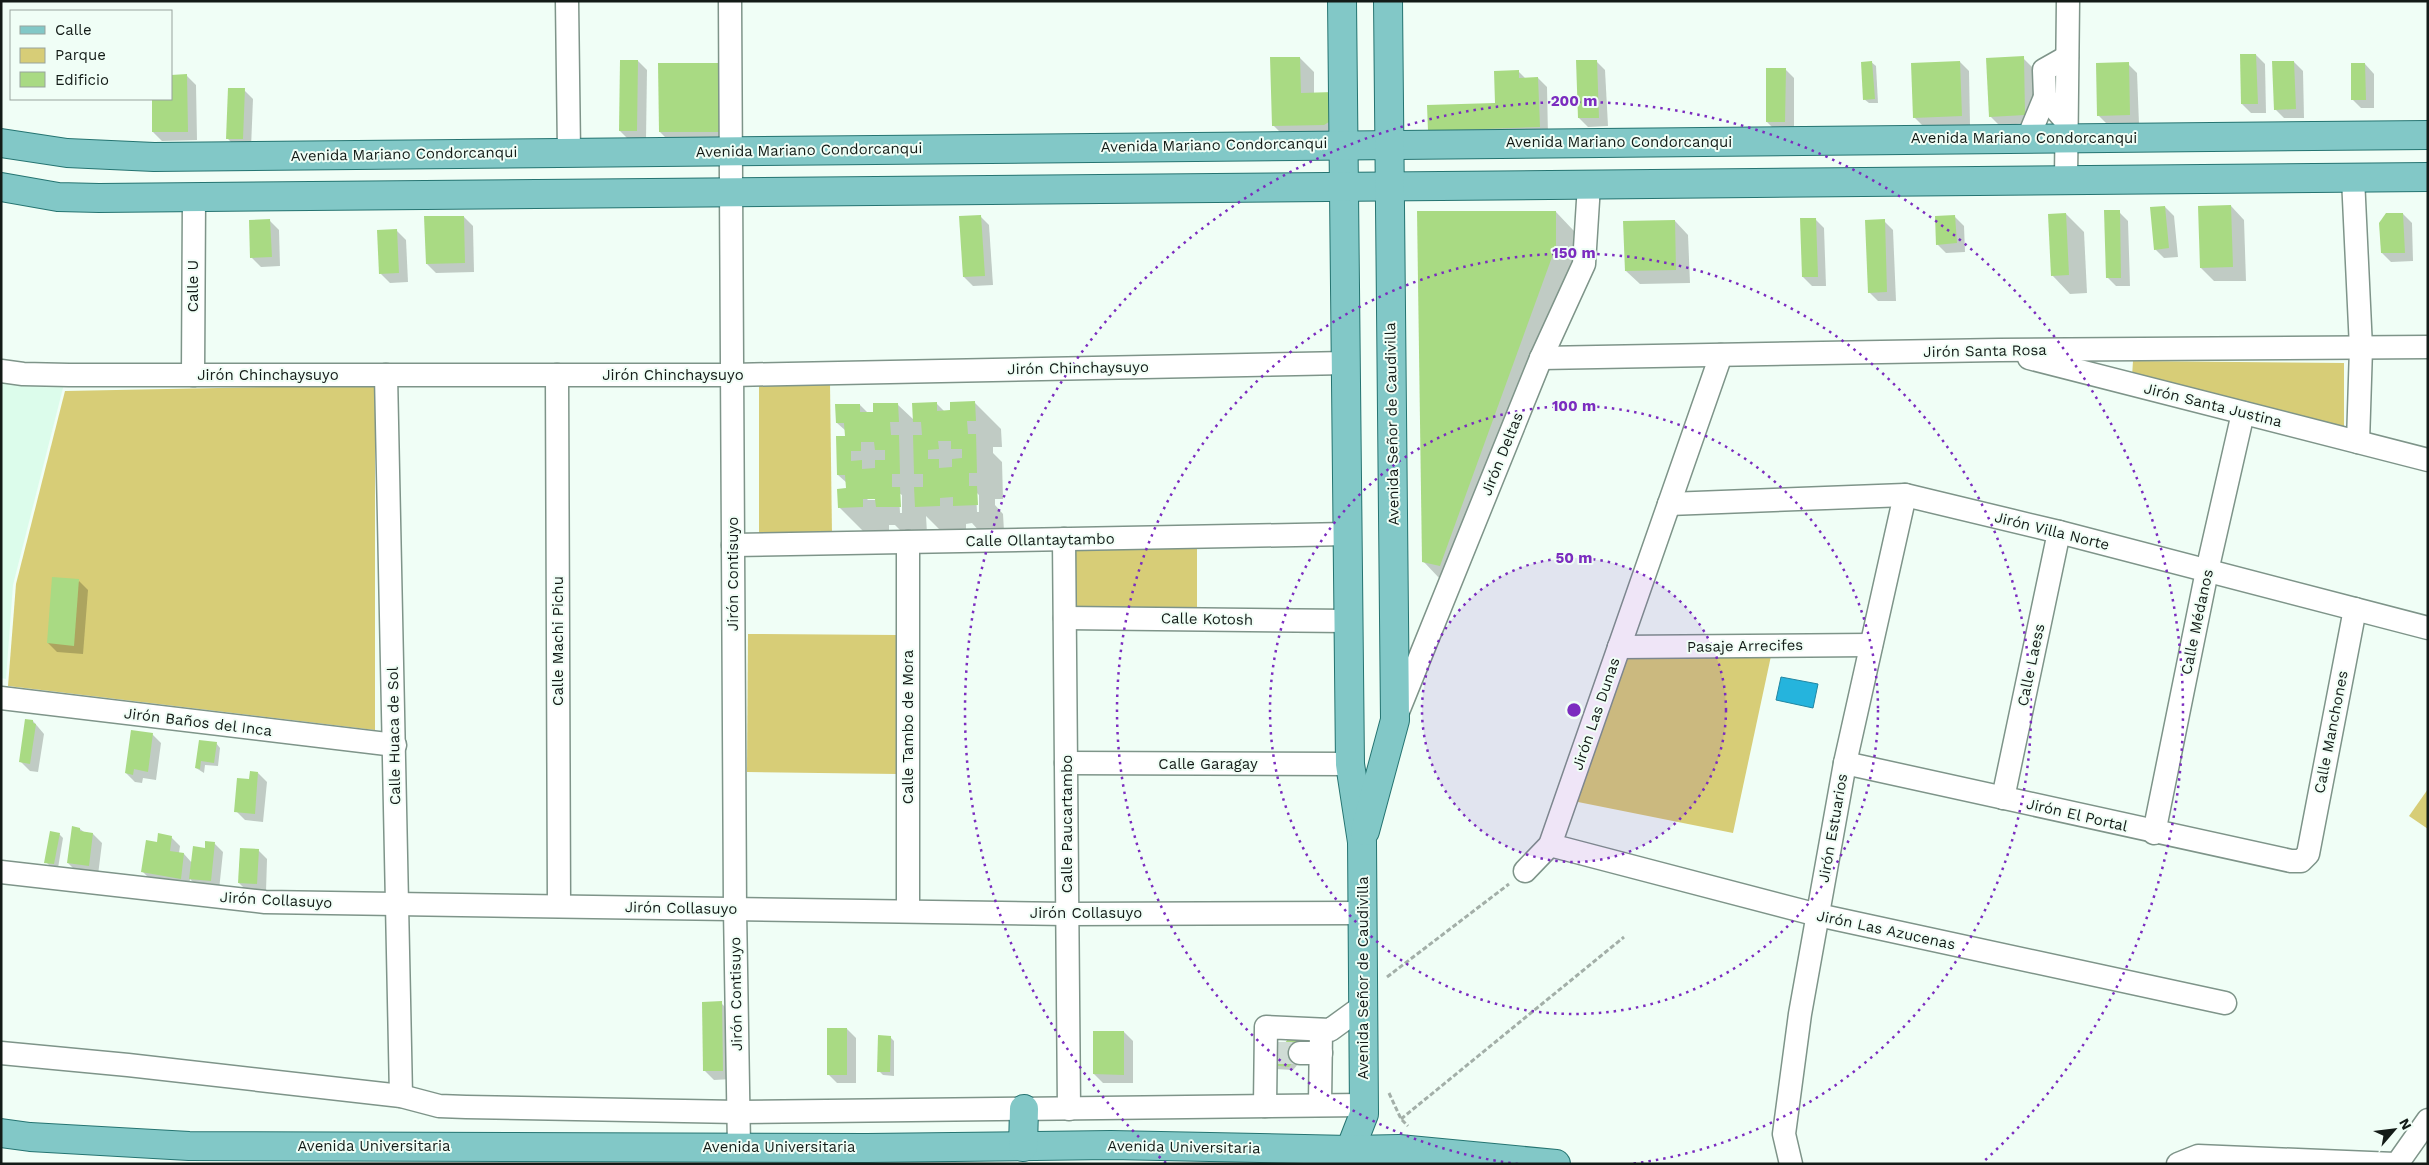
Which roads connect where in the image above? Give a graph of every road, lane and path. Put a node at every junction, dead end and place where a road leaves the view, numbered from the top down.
1 (567, 1) edge
2 (730, 1) edge
3 (1342, 1) edge
4 (1388, 1) edge
5 (2068, 1) edge
6 (2067, 57) junction
7 (2045, 97) junction
8 (2066, 130) junction
9 (2428, 135) edge
10 (2028, 138) junction
11 (1, 143) edge
12 (1343, 144) junction
13 (1389, 144) junction
14 (732, 150) junction
15 (569, 152) junction
16 (2428, 177) edge
17 (2352, 178) junction
18 (2066, 180) junction
19 (1589, 185) junction
20 (1344, 186) junction
21 (1390, 186) junction
22 (1, 187) edge
23 (732, 192) junction
24 (194, 198) junction
25 (2428, 347) edge
26 (2361, 348) junction
27 (1999, 350) junction
28 (1721, 355) junction
29 (1541, 358) junction
30 (1346, 363) junction
31 (1, 371) edge
32 (193, 375) junction
33 (386, 375) junction
34 (557, 375) junction
35 (732, 375) junction
36 (2243, 413) junction
37 (2358, 442) junction
38 (2428, 460) edge
39 (1905, 495) junction
40 (1669, 504) junction
41 (2060, 532) junction
42 (1347, 534) junction
43 (1064, 539) junction
44 (908, 542) junction
45 (733, 545) junction
46 (2207, 570) junction
47 (2355, 609) junction
48 (1065, 618) junction
49 (1348, 621) junction
50 (2428, 628) edge
51 (1871, 644) junction
52 (1619, 647) junction
53 (1, 698) edge
54 (1395, 720) junction
55 (394, 745) junction
56 (1845, 763) junction
57 (1066, 764) junction
58 (1350, 764) junction
59 (2003, 798) junction
60 (2154, 833) junction
61 (1362, 842) junction
62 (1550, 845) junction
63 (2308, 854) joint
64 (1525, 871) joint
65 (1, 872) edge
66 (398, 904) junction
67 (560, 906) junction
68 (735, 909) junction
69 (908, 911) junction
70 (1362, 913) junction
71 (1067, 914) junction
72 (1818, 915) junction
73 (1624, 937) dead end
74 (1363, 1001) junction
75 (2225, 1003) dead end
76 (1321, 1030) junction
77 (1, 1053) edge
78 (1385, 1085) dead end
79 (401, 1096) junction
80 (1320, 1104) junction
81 (1265, 1106) junction
82 (1024, 1109) junction
83 (1069, 1109) junction
84 (1364, 1109) junction
85 (738, 1112) junction
86 (1402, 1119) junction
87 (2428, 1120) edge
88 (1, 1133) edge
89 (1112, 1146) junction
90 (739, 1147) junction
91 (1017, 1153) edge
92 (1435, 1153) junction
93 (1399, 1156) edge
94 (1350, 1157) edge
95 (1090, 1164) edge
96 (1556, 1164) edge
97 (1791, 1164) edge
98 (2178, 1164) edge
99 (2396, 1164) edge

1 - 15 street
2 - 14 street, Jirón Contisuyo
3 - 12 main road, Avenida Señor de Caudivilla
4 - 13 main road, Avenida Señor de Caudivilla
5 - 6 street
6 - 7 street
6 - 8 street
7 - 8 street
7 - 10 street
8 - 9 main road, Avenida Mariano Condorcanqui
8 - 10 main road, Avenida Mariano Condorcanqui
8 - 18 street
10 - 13 main road, Avenida Mariano Condorcanqui
11 - 15 main road, Avenida Mariano Condorcanqui
12 - 13 main road, Avenida Mariano Condorcanqui
12 - 14 main road, Avenida Mariano Condorcanqui
12 - 20 main road, Avenida Señor de Caudivilla
13 - 21 main road, Avenida Señor de Caudivilla
14 - 15 main road, Avenida Mariano Condorcanqui
14 - 23 street, Jirón Contisuyo
16 - 17 main road
17 - 18 main road
17 - 26 street
18 - 19 main road
19 - 21 main road
19 - 29 street, Jirón Deltas
20 - 21 main road
20 - 23 main road
20 - 30 main road, Avenida Señor de Caudivilla
21 - 54 main road, Avenida Señor de Caudivilla
22 - 24 main road
23 - 24 main road
23 - 35 street, Jirón Contisuyo
24 - 32 street, Calle U
25 - 26 street, Jirón Santa Rosa
26 - 27 street, Jirón Santa Rosa
26 - 37 street
27 - 28 street, Jirón Santa Rosa
27 - 36 street, Jirón Santa Justina
28 - 29 street, Jirón Santa Rosa
28 - 40 street, Jirón Las Dunas
29 - 54 street, Jirón Deltas
30 - 35 street, Jirón Chinchaysuyo
30 - 42 main road, Avenida Señor de Caudivilla
31 - 32 street, Jirón Chinchaysuyo
32 - 33 street, Jirón Chinchaysuyo
33 - 34 street, Jirón Chinchaysuyo
33 - 55 street, Calle Huaca de Sol
34 - 35 street, Jirón Chinchaysuyo
34 - 67 street, Calle Machi Pichu
35 - 45 street, Jirón Contisuyo
36 - 37 street, Jirón Santa Justina
36 - 46 street, Calle Médanos
37 - 38 street, Jirón Santa Justina
39 - 40 street, Jirón Villa Norte
39 - 41 street, Jirón Villa Norte
39 - 51 street, Jirón Estuarios
40 - 52 street, Jirón Las Dunas
41 - 46 street, Jirón Villa Norte
41 - 59 street, Calle Laess
42 - 43 street, Calle Ollantaytambo
42 - 49 main road, Avenida Señor de Caudivilla
43 - 44 street, Calle Ollantaytambo
43 - 48 street, Calle Paucartambo
44 - 45 street, Calle Ollantaytambo
44 - 69 street, Calle Tambo de Mora
45 - 68 street, Jirón Contisuyo
46 - 47 street, Jirón Villa Norte
46 - 60 street, Calle Médanos
47 - 50 street, Jirón Villa Norte
47 - 63 street, Calle Manchones
48 - 49 street, Calle Kotosh
48 - 57 street, Calle Paucartambo
49 - 58 main road, Avenida Señor de Caudivilla
51 - 52 street, Pasaje Arrecifes
51 - 56 street, Jirón Estuarios
52 - 62 street, Jirón Las Dunas
53 - 55 street, Jirón Baños del Inca
54 - 61 main road, Avenida Señor de Caudivilla
55 - 66 street, Calle Huaca de Sol
56 - 59 street, Jirón El Portal
56 - 72 street, Jirón Estuarios
57 - 58 street, Calle Garagay
57 - 71 street, Calle Paucartambo
58 - 61 main road, Avenida Señor de Caudivilla
59 - 60 street, Jirón El Portal
60 - 63 street, Jirón El Portal
61 - 70 main road, Avenida Señor de Caudivilla
62 - 64 street, Jirón Las Dunas
62 - 72 street, Jirón Las Azucenas
64 - 74 path
65 - 66 street, Jirón Collasuyo
66 - 67 street, Jirón Collasuyo
66 - 79 street, Calle Huaca de Sol
67 - 68 street, Jirón Collasuyo
68 - 69 street, Jirón Collasuyo
68 - 85 street, Jirón Contisuyo
69 - 71 street, Jirón Collasuyo
70 - 71 street, Jirón Collasuyo
70 - 74 main road, Avenida Señor de Caudivilla
71 - 83 street, Calle Paucartambo
72 - 75 street, Jirón Las Azucenas
72 - 97 street, Jirón Estuarios
73 - 86 path
74 - 76 street
74 - 84 main road, Avenida Señor de Caudivilla
76 - 80 street
76 - 81 street
77 - 79 street
78 - 86 path
79 - 85 street
80 - 81 street
80 - 84 street
81 - 83 street
82 - 83 street
82 - 85 street
82 - 91 main road
84 - 93 main road
84 - 94 main road, Avenida Señor de Caudivilla
85 - 90 street, Jirón Contisuyo
86 - 92 path
87 - 99 street
88 - 90 main road, Avenida Universitaria
89 - 91 main road, Avenida Universitaria
89 - 94 main road, Avenida Universitaria
89 - 95 main road
90 - 91 main road, Avenida Universitaria
92 - 93 main road, Avenida Universitaria
92 - 96 main road, Avenida Universitaria
93 - 94 main road, Avenida Universitaria
98 - 99 street

